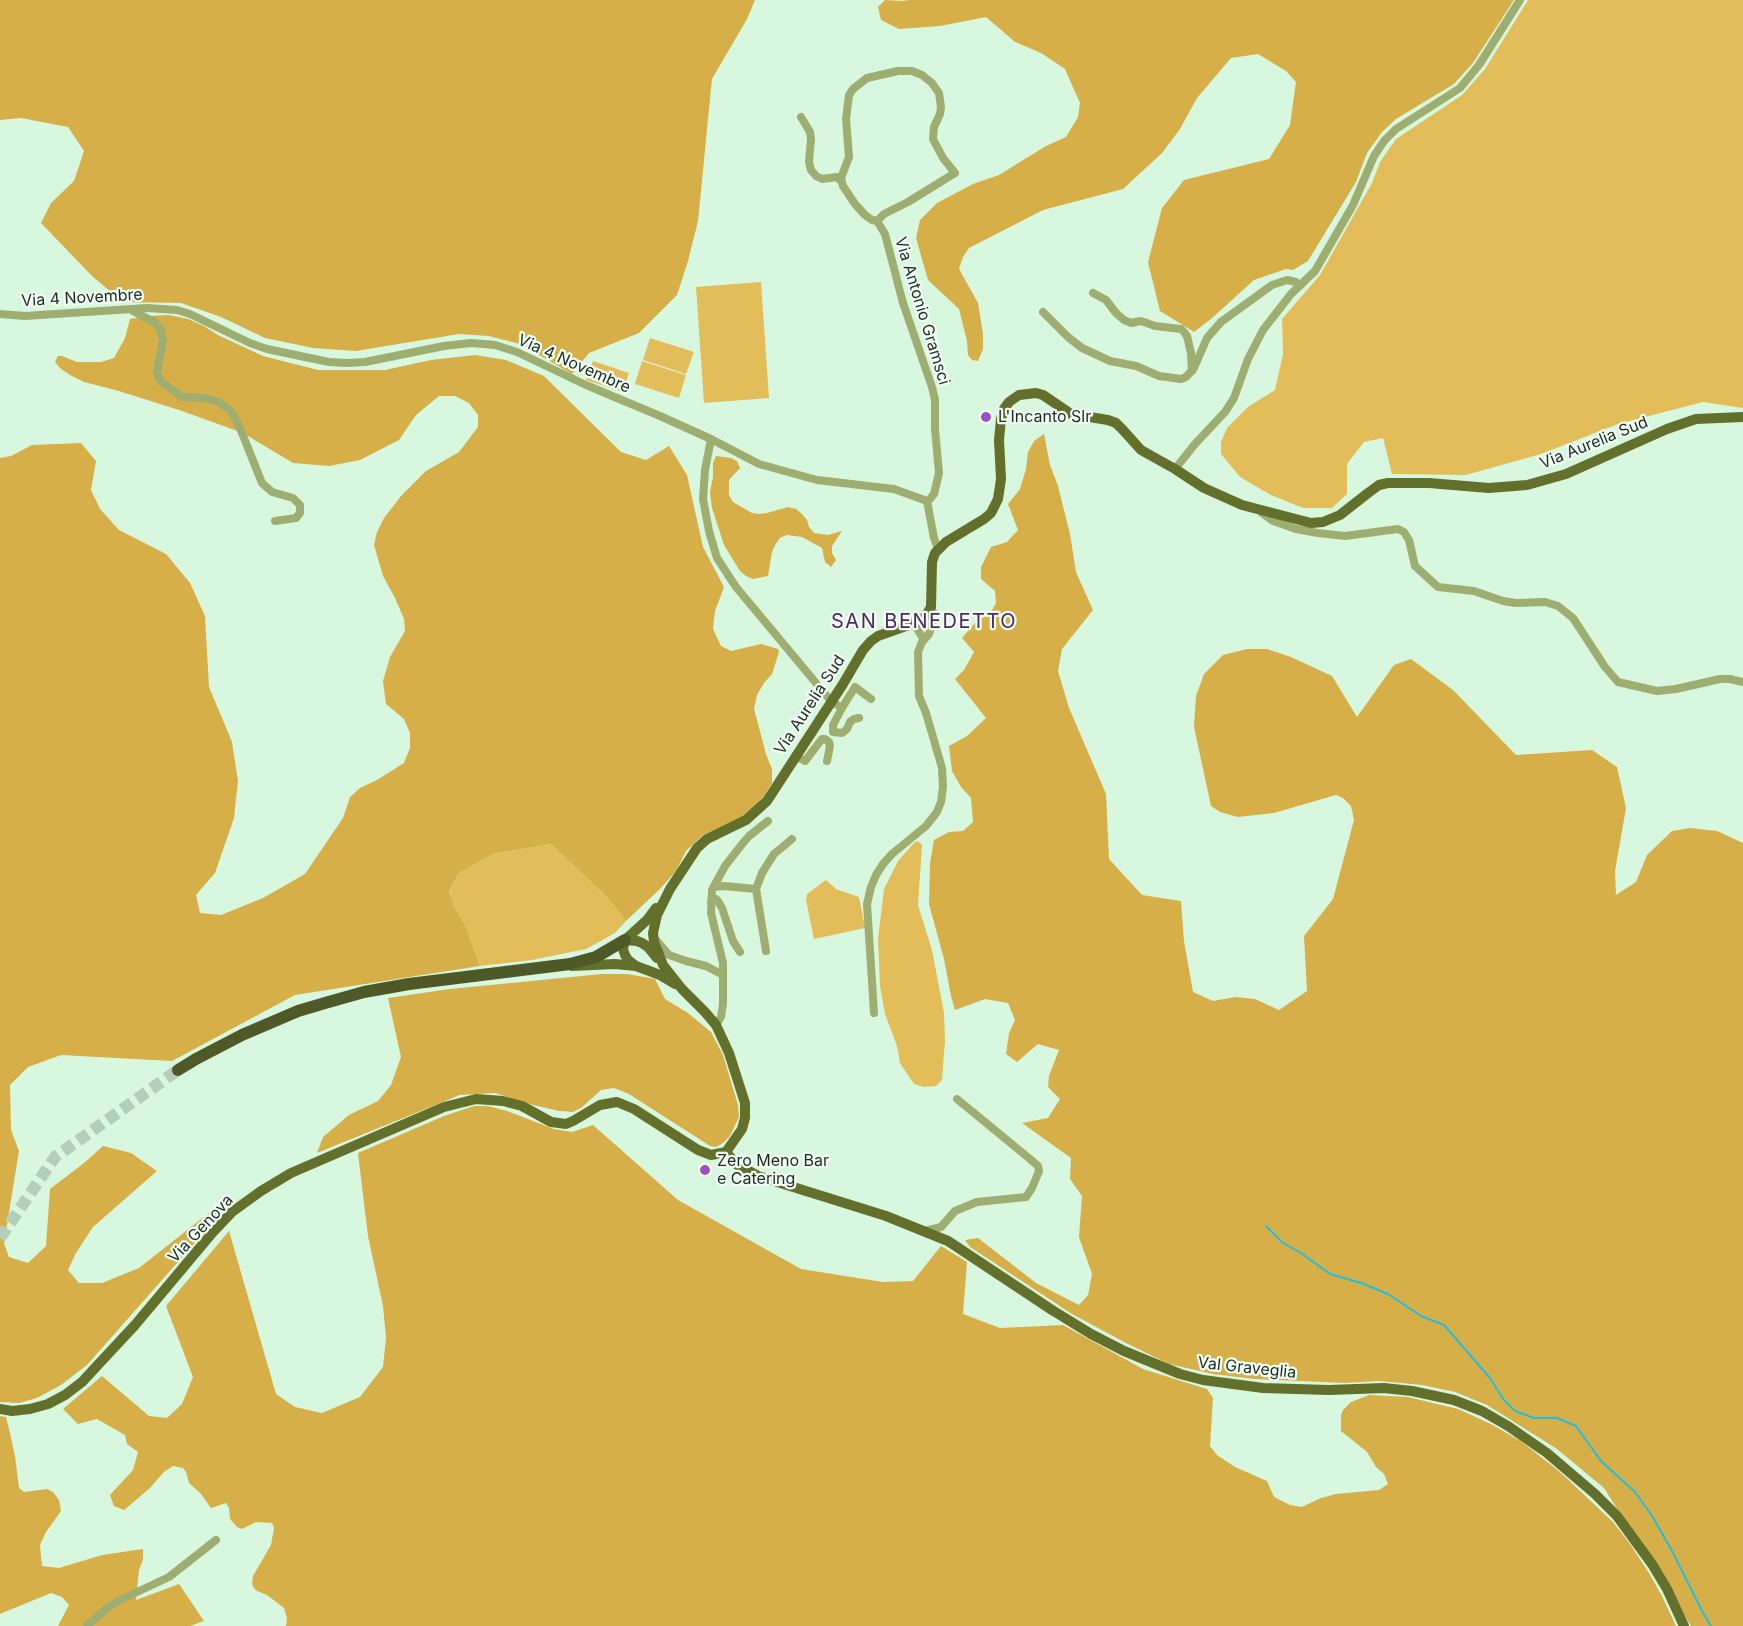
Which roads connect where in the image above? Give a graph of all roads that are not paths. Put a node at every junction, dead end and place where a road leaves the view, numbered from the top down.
1 (1520, 0) edge
2 (801, 117) dead end
3 (842, 182) junction
4 (877, 221) junction
5 (1300, 286) junction
6 (1093, 293) dead end
7 (132, 310) junction
8 (1043, 312) dead end
9 (0, 314) edge
10 (1192, 372) junction
11 (1743, 417) edge
12 (711, 439) junction
13 (1175, 469) junction
14 (927, 501) junction
15 (1258, 510) junction
16 (275, 520) dead end
17 (938, 549) junction
18 (931, 607) junction
19 (914, 624) junction
20 (924, 640) junction
21 (1743, 682) edge
22 (871, 699) dead end
23 (831, 701) junction
24 (842, 708) junction
25 (859, 718) dead end
26 (795, 756) junction
27 (827, 761) dead end
28 (768, 821) dead end
29 (792, 839) dead end
30 (714, 886) junction
31 (670, 889) junction
32 (756, 889) junction
33 (711, 902) junction
34 (654, 938) junction
35 (625, 940) junction
36 (766, 951) dead end
37 (740, 952) dead end
38 (663, 965) junction
39 (636, 966) junction
40 (554, 968) junction
41 (723, 975) junction
42 (682, 989) junction
43 (874, 1013) dead end
44 (716, 1025) junction
45 (178, 1070) tunnel mouth
46 (957, 1099) dead end
47 (726, 1152) junction
48 (925, 1231) junction
49 (0, 1409) edge
50 (216, 1540) dead end
51 (87, 1626) edge
52 (1684, 1626) edge

1 - 5 street
2 - 3 street
3 - 4 street, Via Antonio Gramsci
3 - 4 street, Via Antonio Gramsci
4 - 14 street, Via Antonio Gramsci
5 - 10 street
5 - 13 street
6 - 10 street
7 - 9 street, Via 4 Novembre
7 - 12 street, Via 4 Novembre
7 - 16 street
8 - 10 street
11 - 15 main road, Via Aurelia Sud
12 - 14 street, Via 4 Novembre
12 - 23 street
13 - 15 main road, Via Aurelia Sud
13 - 17 main road, Via Aurelia Sud
14 - 17 street
15 - 21 street
17 - 18 main road
18 - 19 main road, Via Aurelia Sud
18 - 20 street
19 - 20 street
19 - 23 main road, Via Aurelia Sud
20 - 43 street
22 - 24 street
23 - 24 street
23 - 26 main road, Via Aurelia Sud
24 - 25 street
26 - 27 street
26 - 31 main road, Via Aurelia Sud
28 - 30 street
29 - 32 street
30 - 32 street
30 - 33 street
31 - 34 main road, Via Aurelia Sud
31 - 35 main road
32 - 36 street
33 - 37 street
33 - 41 street
34 - 38 main road
34 - 41 street
35 - 38 main road
35 - 39 main road
35 - 40 highway
38 - 42 main road
39 - 40 main road
39 - 42 main road
40 - 45 highway
41 - 44 street
42 - 44 main road
44 - 47 main road
46 - 48 street
47 - 48 main road, Val Graveglia
47 - 49 main road, Via Genova
48 - 52 main road, Val Graveglia
50 - 51 street

